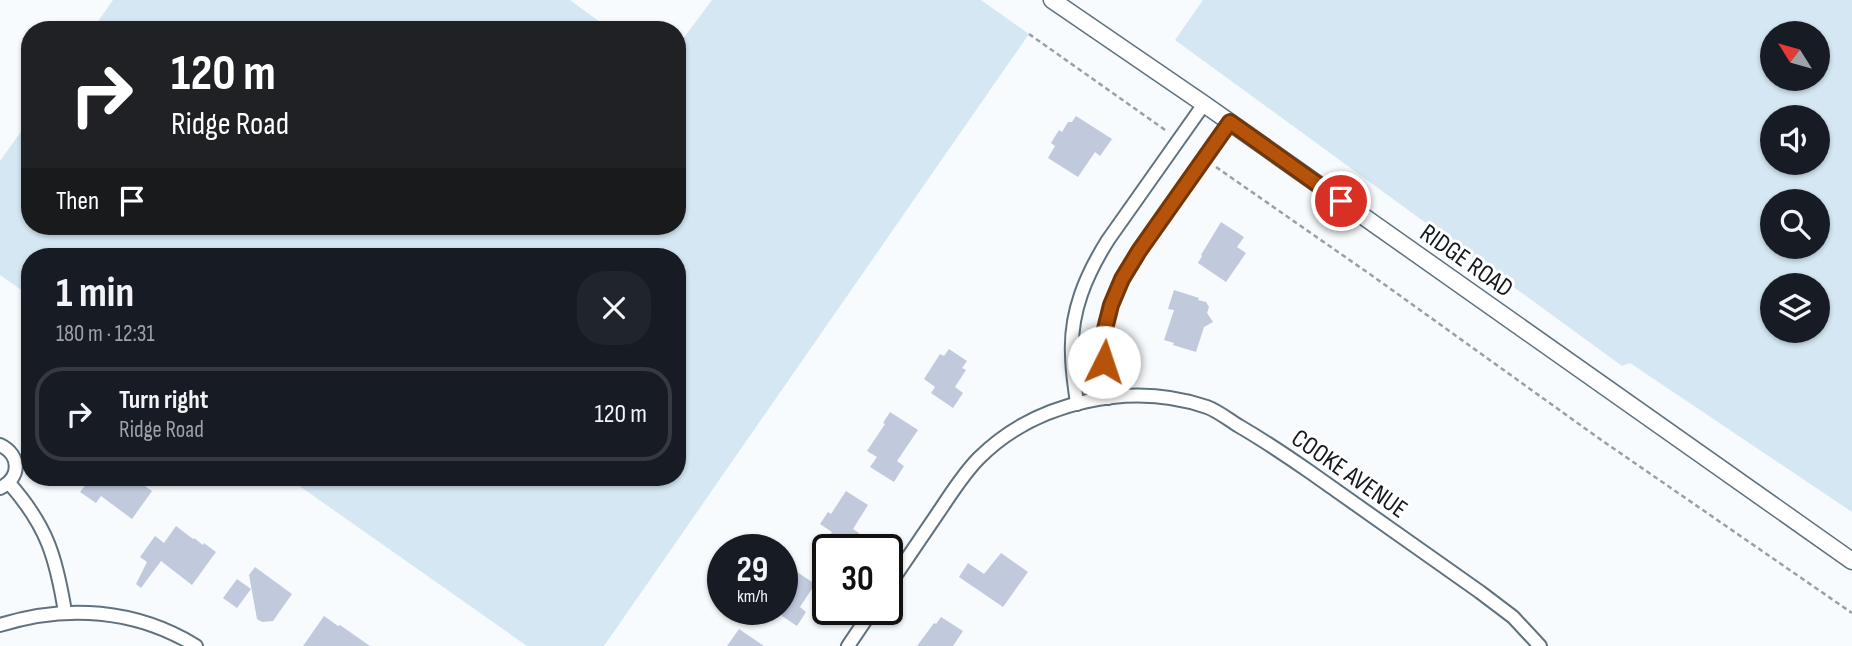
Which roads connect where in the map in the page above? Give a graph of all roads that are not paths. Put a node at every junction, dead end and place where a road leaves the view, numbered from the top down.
1 (1052, 0) edge
2 (1204, 104) junction
3 (1230, 122) junction
4 (1108, 398) junction
5 (1077, 404) junction
6 (0, 445) edge
7 (4, 486) edge
8 (1852, 561) edge
9 (903, 565) edge
10 (65, 612) junction
11 (0, 625) edge
12 (862, 625) edge
13 (196, 646) edge
14 (848, 646) edge
15 (1540, 646) edge

1 - 2 street, RIDGE ROAD
2 - 3 street, RIDGE ROAD
2 - 5 street
3 - 4 street
3 - 8 street, RIDGE ROAD
4 - 5 street, COOKE AVENUE
4 - 15 street, COOKE AVENUE
5 - 9 street, COOKE AVENUE
6 - 7 street
7 - 10 street
10 - 11 street
10 - 13 street
12 - 14 street

